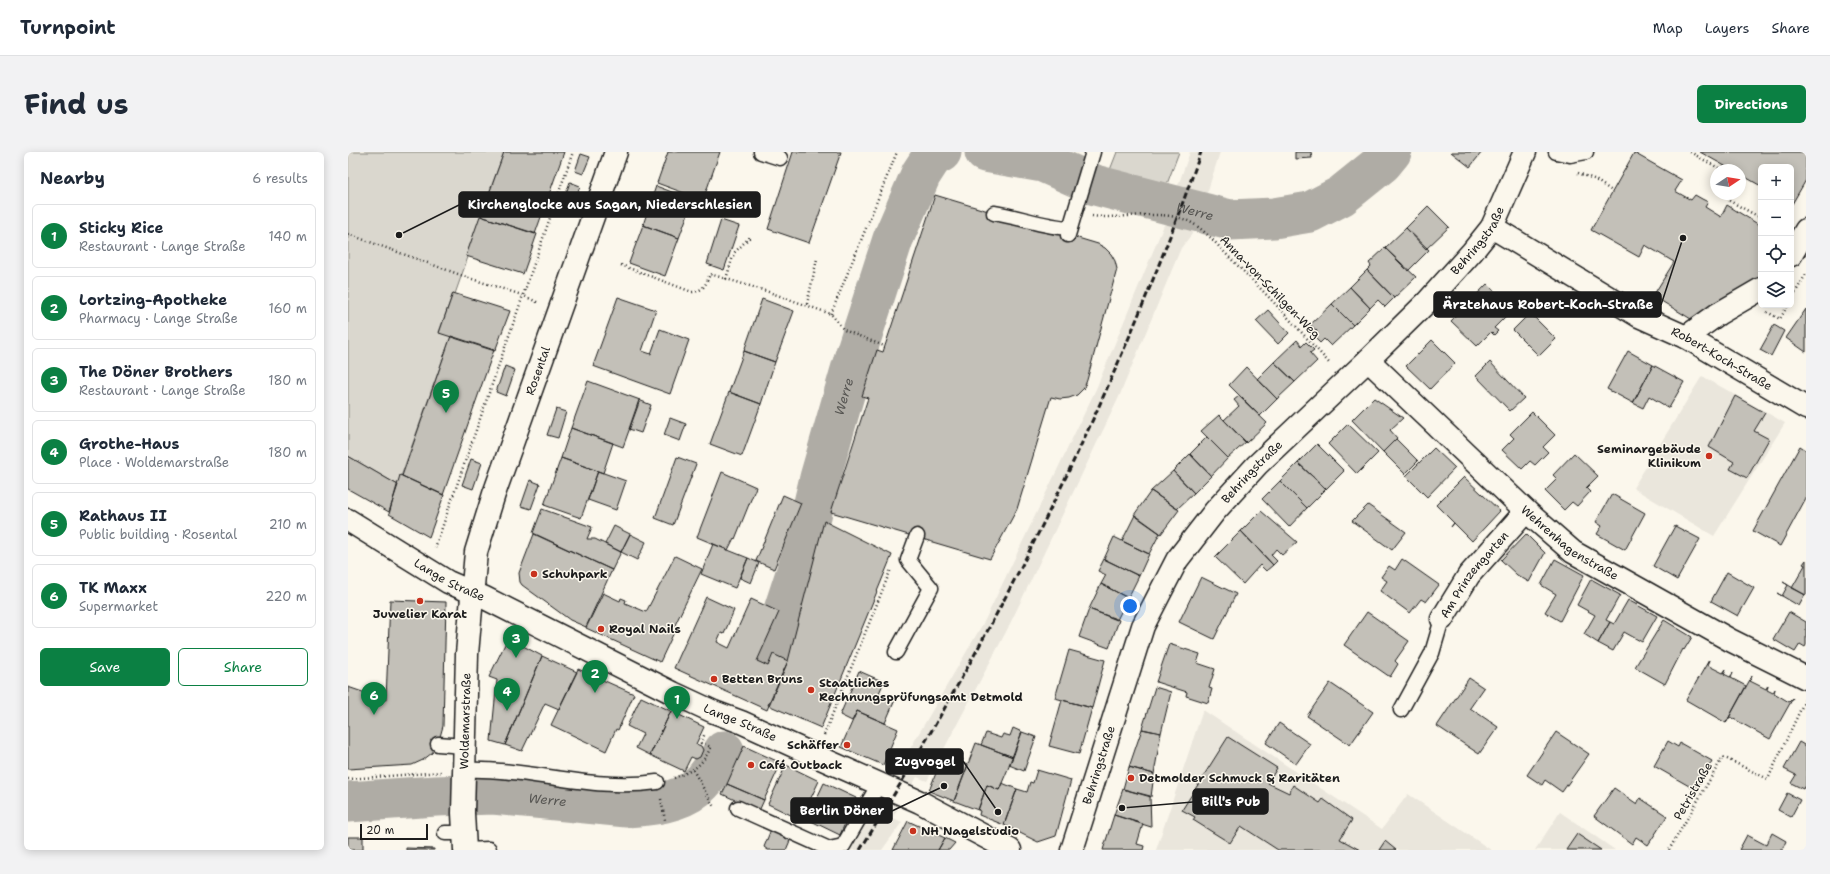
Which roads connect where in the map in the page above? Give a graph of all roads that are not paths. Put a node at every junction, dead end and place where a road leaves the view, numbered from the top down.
1 (616, 152) edge
2 (761, 152) edge
3 (1525, 152) edge
4 (1556, 152) edge
5 (1586, 152) edge
6 (1092, 156) edge
7 (780, 158) dead end
8 (994, 212) dead end
9 (1492, 227) junction
10 (1806, 230) edge
11 (1794, 250) edge
12 (1758, 291) edge
13 (1686, 337) junction
14 (1368, 360) junction
15 (1806, 408) edge
16 (1526, 511) junction
17 (348, 520) edge
18 (917, 536) dead end
19 (472, 592) junction
20 (1442, 619) joint
21 (896, 652) dead end
22 (1806, 678) edge
23 (1401, 710) dead end
24 (438, 744) dead end
25 (464, 746) junction
26 (464, 770) junction
27 (657, 782) road end
28 (879, 784) junction
29 (738, 808) dead end
30 (460, 836) edge
31 (489, 848) dead end
32 (1010, 850) edge
33 (1072, 850) edge

1 - 19 street, Rosental
2 - 7 lane
3 - 9 street, Behringstraße
4 - 5 lane
6 - 8 lane
9 - 13 street, Robert-Koch-Straße
9 - 14 street, Behringstraße
10 - 11 street
12 - 13 street
13 - 15 street, Robert-Koch-Straße
14 - 16 street, Wehrenhagenstraße
14 - 33 street, Behringstraße
16 - 20 street, Am Prinzengarten
16 - 22 street, Wehrenhagenstraße
17 - 19 street, Lange Straße
18 - 21 lane
19 - 25 street, Woldemarstraße
19 - 28 street, Lange Straße
20 - 23 lane, Am Prinzengarten
24 - 25 lane
25 - 26 street, Woldemarstraße
26 - 27 lane
26 - 30 street, Woldemarstraße
28 - 29 lane
28 - 32 street, Lange Straße
30 - 31 lane

